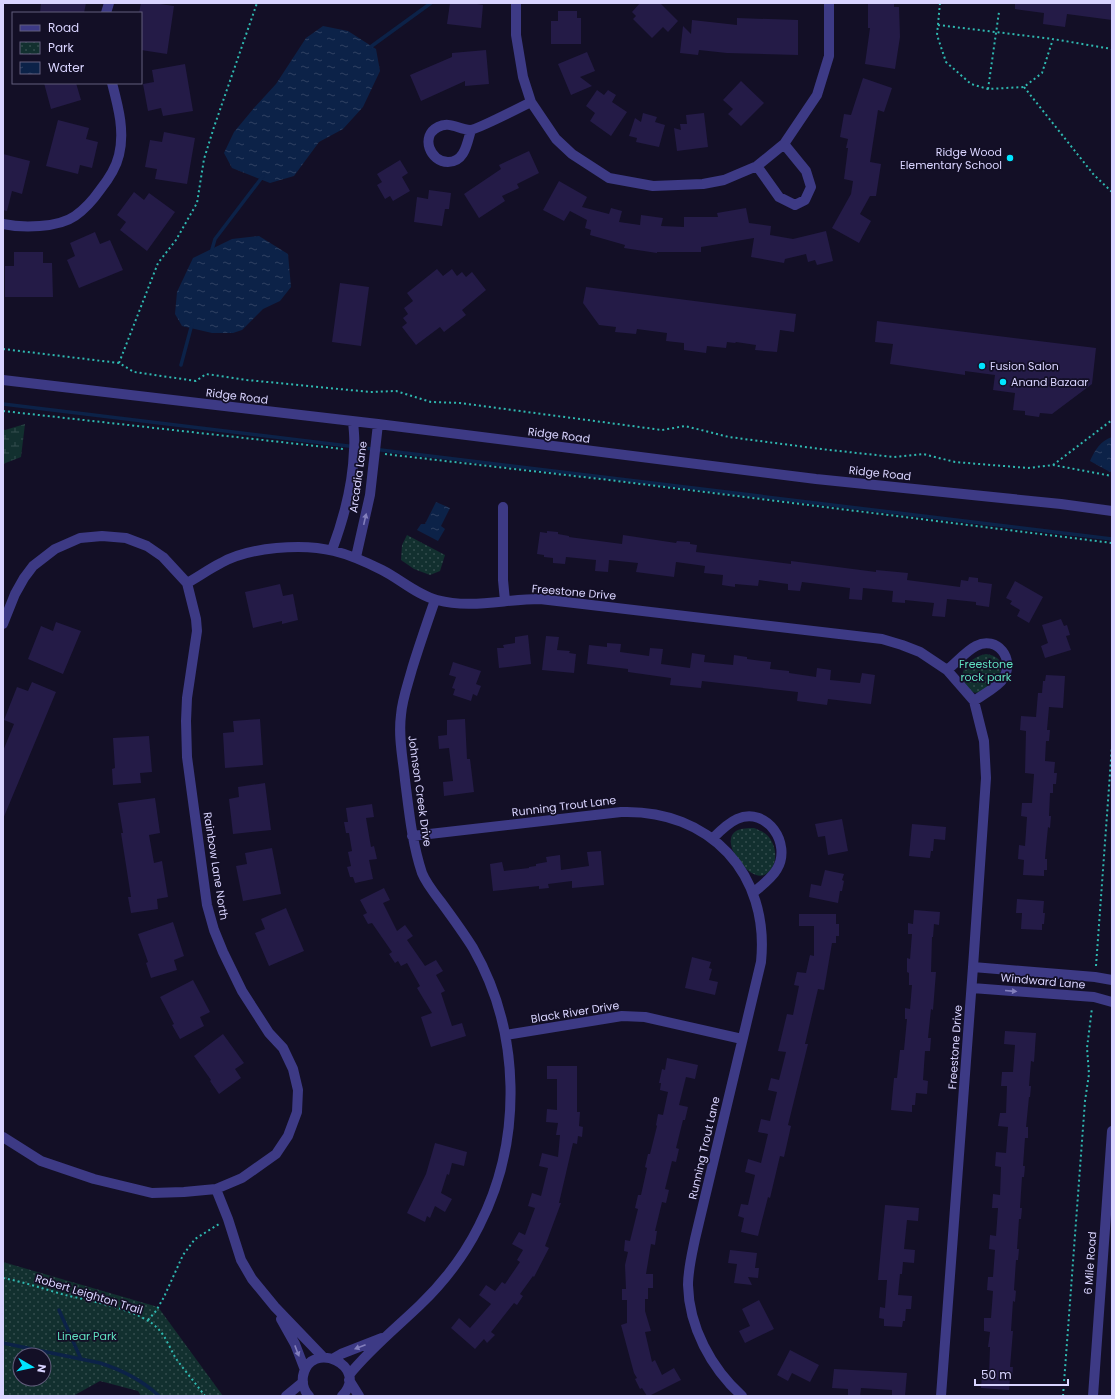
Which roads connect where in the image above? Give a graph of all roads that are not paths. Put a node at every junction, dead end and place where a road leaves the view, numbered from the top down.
1 (516, 3) edge
2 (829, 3) edge
3 (112, 84) edge
4 (531, 102) junction
5 (471, 130) junction
6 (784, 144) junction
7 (757, 166) junction
8 (3, 224) edge
9 (3, 380) edge
10 (353, 422) junction
11 (378, 424) junction
12 (503, 507) dead end
13 (1112, 511) edge
14 (332, 550) junction
15 (356, 557) junction
16 (187, 583) junction
17 (435, 600) junction
18 (505, 601) junction
19 (3, 624) edge
20 (947, 670) junction
21 (974, 701) junction
22 (412, 836) junction
23 (713, 838) junction
24 (754, 893) junction
25 (974, 967) junction
26 (1112, 980) edge
27 (972, 988) junction
28 (1112, 1002) edge
29 (506, 1035) junction
30 (742, 1039) junction
31 (1112, 1131) edge
32 (3, 1137) edge
33 (216, 1189) junction
34 (275, 1307) junction
35 (386, 1337) junction
36 (323, 1357) junction
37 (334, 1358) junction
38 (305, 1370) junction
39 (349, 1377) junction
40 (303, 1382) junction
41 (286, 1396) edge
42 (309, 1396) edge
43 (342, 1396) edge
44 (359, 1396) edge
45 (742, 1396) edge
46 (941, 1396) edge
47 (1093, 1396) edge

1 - 4 street
2 - 6 street
3 - 8 street
4 - 5 street
4 - 7 street
5 - 5 street
6 - 7 street
6 - 7 street
9 - 10 street, Ridge Road
10 - 11 street, Ridge Road
10 - 14 street, Arcadia Lane
11 - 13 street, Ridge Road
15 -> 11 street, Arcadia Lane
12 - 18 street
14 - 15 street, Freestone Drive
14 - 16 street, Freestone Drive
15 - 17 street, Freestone Drive
16 - 19 street
16 - 33 street, Rainbow Lane North
17 - 18 street, Freestone Drive
17 - 22 street, Johnson Creek Drive
18 - 20 street, Freestone Drive
20 - 21 street, Freestone Drive
20 - 21 street
21 - 25 street, Freestone Drive
22 - 23 street, Running Trout Lane
22 - 29 street, Johnson Creek Drive
23 - 24 street, Running Trout Lane
23 - 24 street
24 - 30 street, Running Trout Lane
25 - 26 street, Windward Lane
25 - 27 street, Freestone Drive
27 -> 28 street, Windward Lane
27 - 46 street, Freestone Drive
29 - 30 street, Black River Drive
29 - 35 street, Johnson Creek Drive
30 - 45 street, Running Trout Lane
31 - 47 street, 6 Mile Road
32 - 33 street, Rainbow Lane North
33 - 34 street
34 - 36 street
34 -> 38 street
35 -> 37 street, Johnson Creek Drive
35 - 39 street, Johnson Creek Drive
36 - 37 street
36 - 38 street
37 - 39 street
38 - 40 street
39 - 43 street
39 - 44 street
40 - 41 street
40 - 42 street

